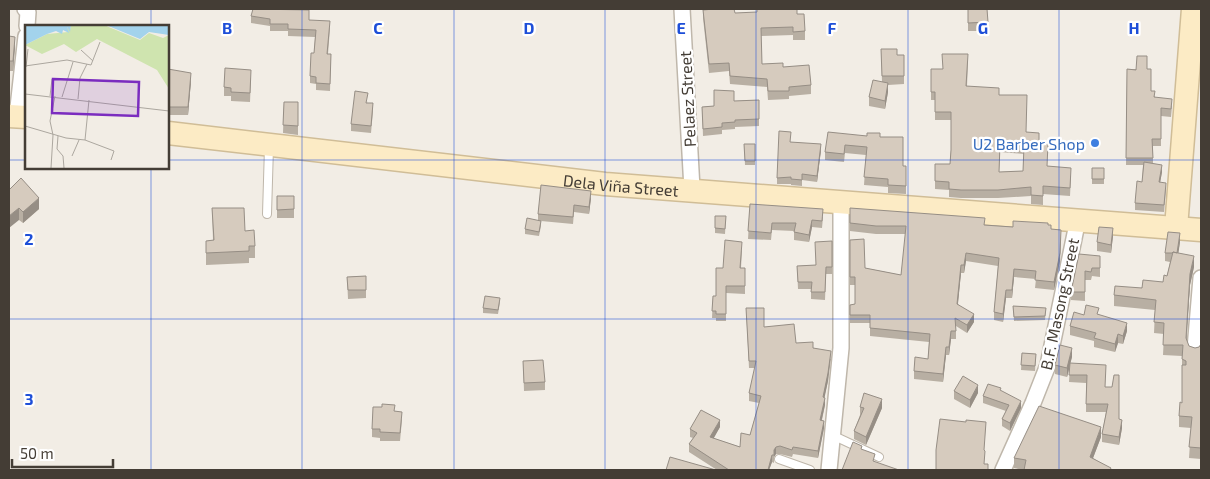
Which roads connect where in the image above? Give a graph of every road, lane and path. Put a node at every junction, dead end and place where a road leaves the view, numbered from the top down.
1 (26, 9) edge
2 (682, 9) edge
3 (1195, 23) edge
4 (28, 25) edge
5 (25, 45) edge
6 (17, 117) edge
7 (169, 133) edge
8 (269, 145) junction
9 (692, 189) junction
10 (841, 201) junction
11 (267, 214) dead end
12 (1078, 219) junction
13 (1176, 228) junction
14 (1201, 230) edge
15 (1201, 278) edge
16 (1195, 349) edge
17 (832, 436) junction
18 (879, 457) dead end
19 (779, 459) dead end
20 (810, 470) edge
21 (829, 470) edge
22 (1003, 470) edge

1 - 4 street
2 - 9 street, Pelaez Street
3 - 13 street
5 - 6 street
7 - 8 street, Dela Viña Street
8 - 9 street, Dela Viña Street
8 - 11 lane
9 - 10 street, Dela Viña Street
10 - 12 street, Dela Viña Street
10 - 17 street
12 - 13 street, Dela Viña Street
12 - 22 street, B.F. Masong Street
13 - 14 street, Dela Viña Street
15 - 16 street
17 - 18 lane
17 - 21 street
19 - 20 lane

